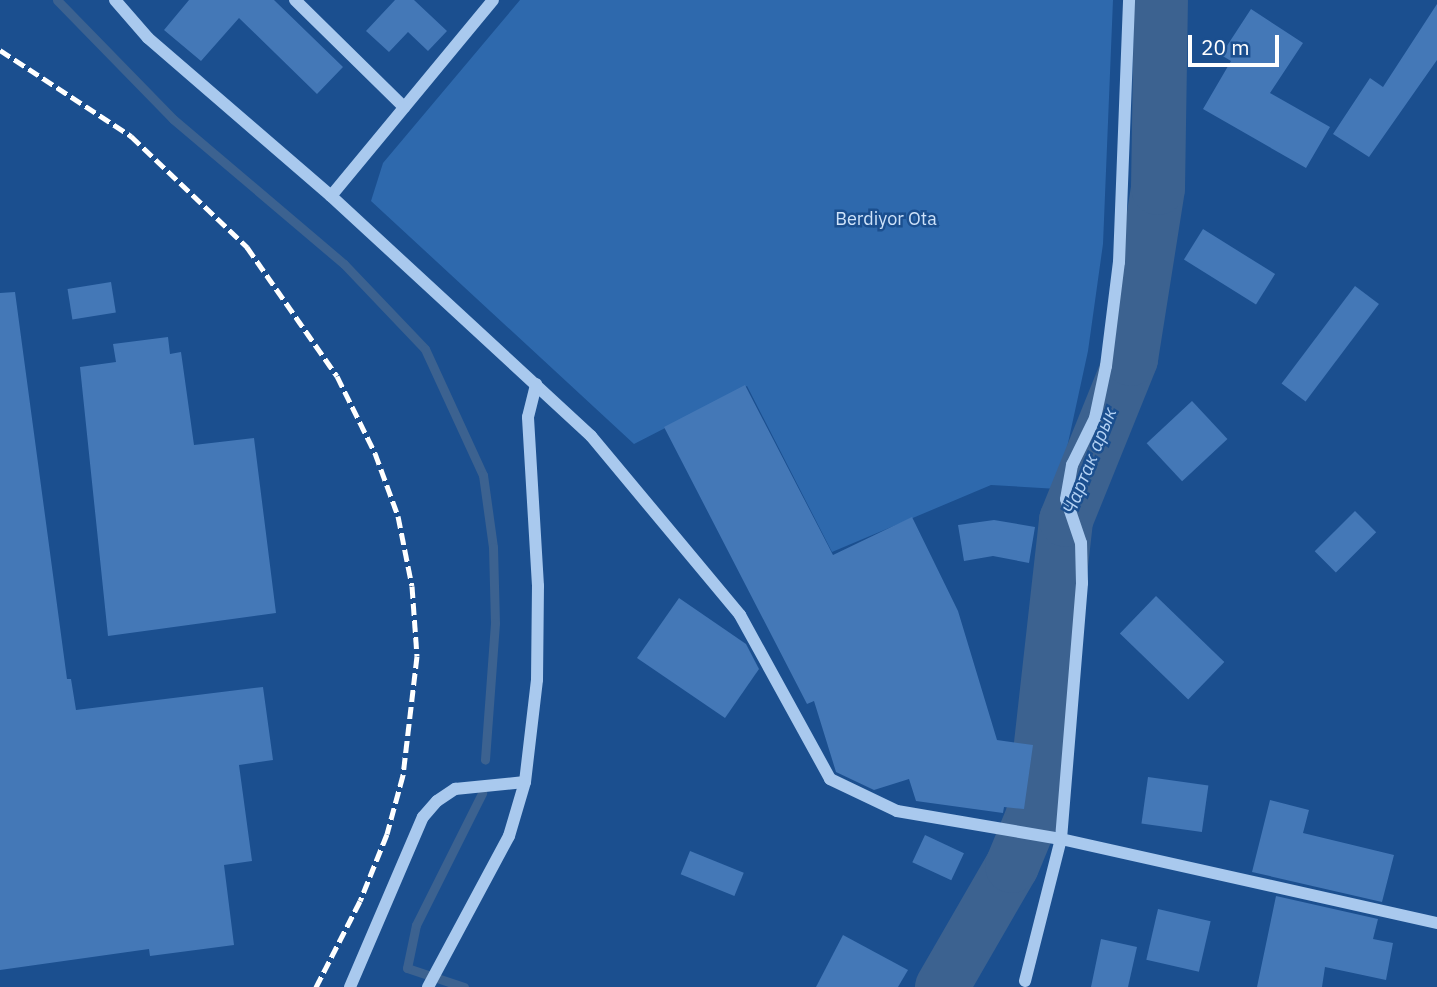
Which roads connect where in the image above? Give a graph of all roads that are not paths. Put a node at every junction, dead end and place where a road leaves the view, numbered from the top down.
1 (116, 0) edge
2 (295, 0) edge
3 (493, 0) edge
4 (1129, 0) edge
5 (404, 107) junction
6 (331, 196) junction
7 (536, 384) junction
8 (526, 782) junction
9 (1061, 839) junction
10 (1437, 923) edge
11 (1025, 981) dead end
12 (351, 987) edge
13 (428, 987) edge

1 - 6 street
2 - 5 street
3 - 5 street
4 - 9 street
5 - 6 street
6 - 7 street
7 - 8 street
7 - 9 street
8 - 12 street
8 - 13 street
9 - 10 street
9 - 11 street

